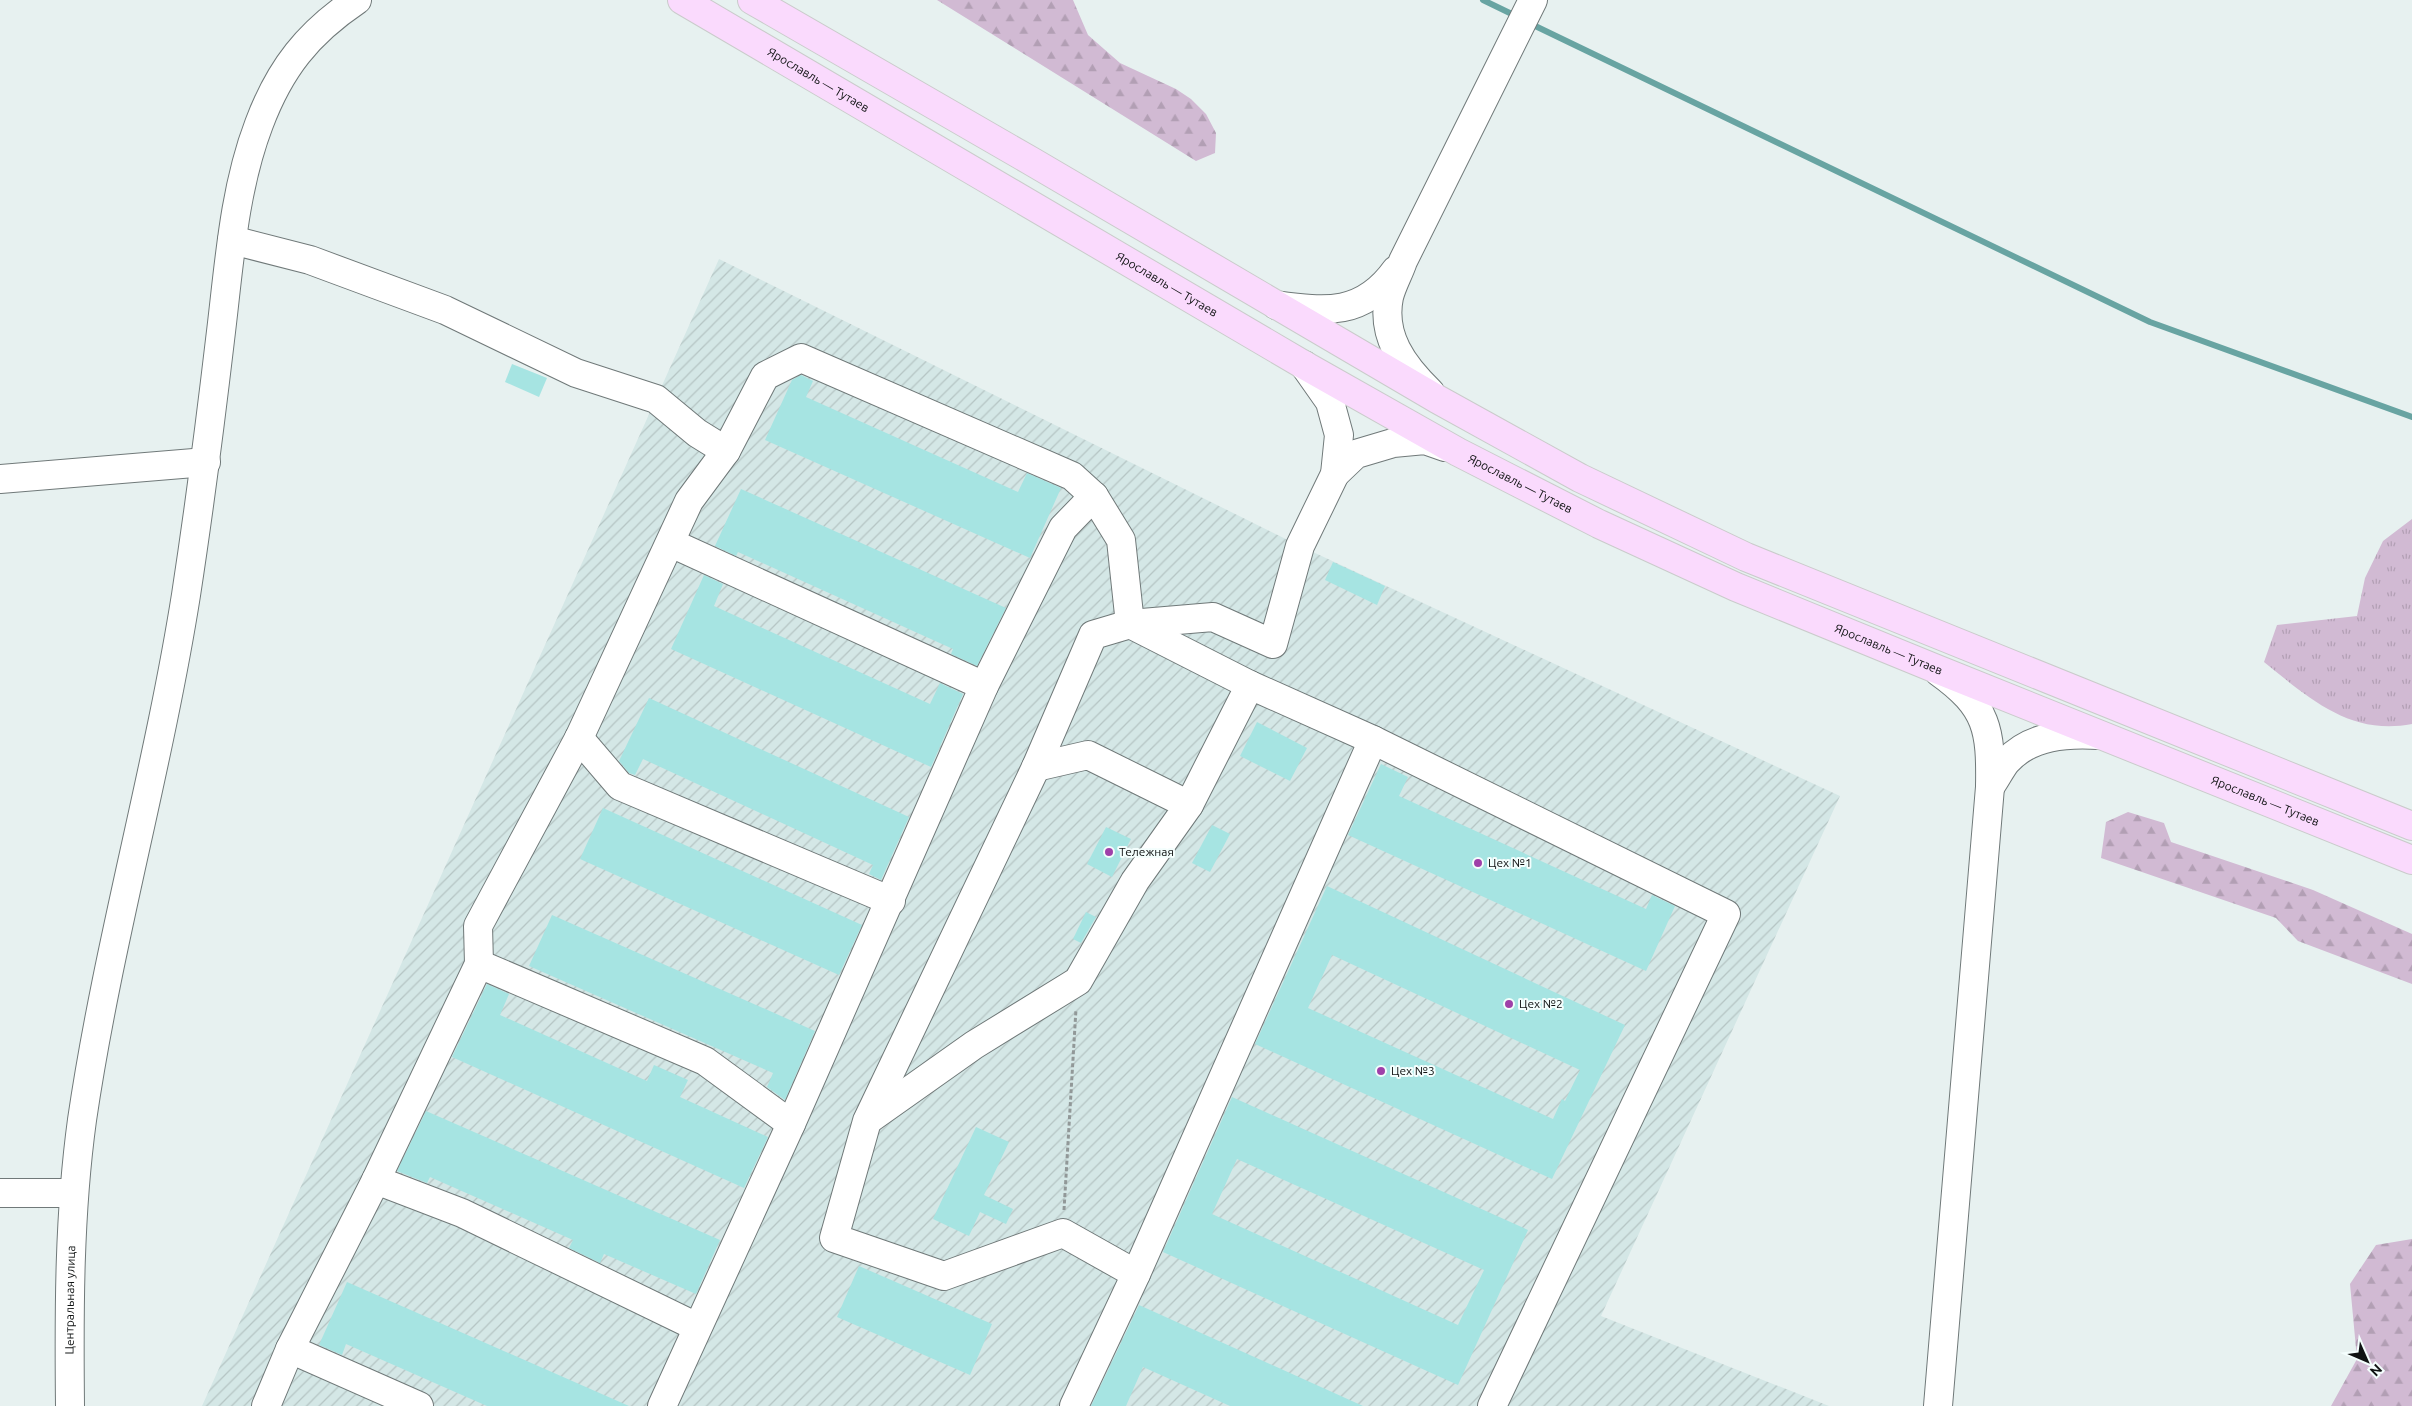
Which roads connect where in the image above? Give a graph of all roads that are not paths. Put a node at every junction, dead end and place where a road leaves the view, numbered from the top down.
1 (357, 0) edge
2 (682, 0) edge
3 (752, 0) edge
4 (1533, 0) edge
5 (232, 240) junction
6 (1403, 261) junction
7 (1276, 305) junction
8 (1304, 365) junction
9 (1437, 400) junction
10 (726, 451) junction
11 (1458, 452) junction
12 (206, 462) junction
13 (1335, 474) junction
14 (0, 479) edge
15 (1094, 496) junction
16 (671, 543) junction
17 (1130, 624) junction
18 (1934, 668) junction
19 (1250, 685) junction
20 (984, 686) junction
21 (2102, 736) junction
22 (579, 738) junction
23 (1374, 740) junction
24 (1036, 767) junction
25 (1990, 788) junction
26 (1189, 806) junction
27 (2412, 826) edge
28 (2412, 860) edge
29 (891, 901) junction
30 (479, 964) junction
31 (867, 1121) junction
32 (792, 1124) junction
33 (376, 1180) junction
34 (0, 1193) edge
35 (74, 1193) junction
36 (1136, 1274) junction
37 (697, 1326) junction
38 (290, 1349) junction
39 (70, 1406) edge
40 (266, 1406) edge
41 (419, 1406) edge
42 (662, 1406) edge
43 (1074, 1406) edge
44 (1492, 1406) edge
45 (1938, 1406) edge

1 - 5 street, Центральная улица
2 - 8 main road, Ярославль — Тутаев
3 - 7 main road
4 - 6 street
5 - 10 street
5 - 12 street, Центральная улица
6 - 7 street
6 - 9 street
7 - 9 main road
8 - 11 main road, Ярославль — Тутаев
8 - 13 street
9 - 27 main road
10 - 15 street
10 - 16 street
11 - 13 street
11 - 18 main road, Ярославль — Тутаев
12 - 14 street
12 - 35 street, Центральная улица
13 - 17 street
15 - 17 street
15 - 20 street
16 - 20 street
16 - 22 street
17 - 19 street
17 - 24 street
18 - 21 main road, Ярославль — Тутаев
18 - 25 street
19 - 23 street
19 - 26 street
20 - 29 street
21 - 25 street
21 - 28 main road, Ярославль — Тутаев
22 - 29 street
22 - 30 street
23 - 36 street
23 - 44 street
24 - 26 street
24 - 31 street
25 - 45 street
26 - 31 street
29 - 32 street
30 - 32 street
30 - 33 street
31 - 36 street
32 - 37 street
33 - 37 street
33 - 38 street
34 - 35 street
35 - 39 street, Центральная улица
36 - 43 street
37 - 42 street
38 - 40 street
38 - 41 street

